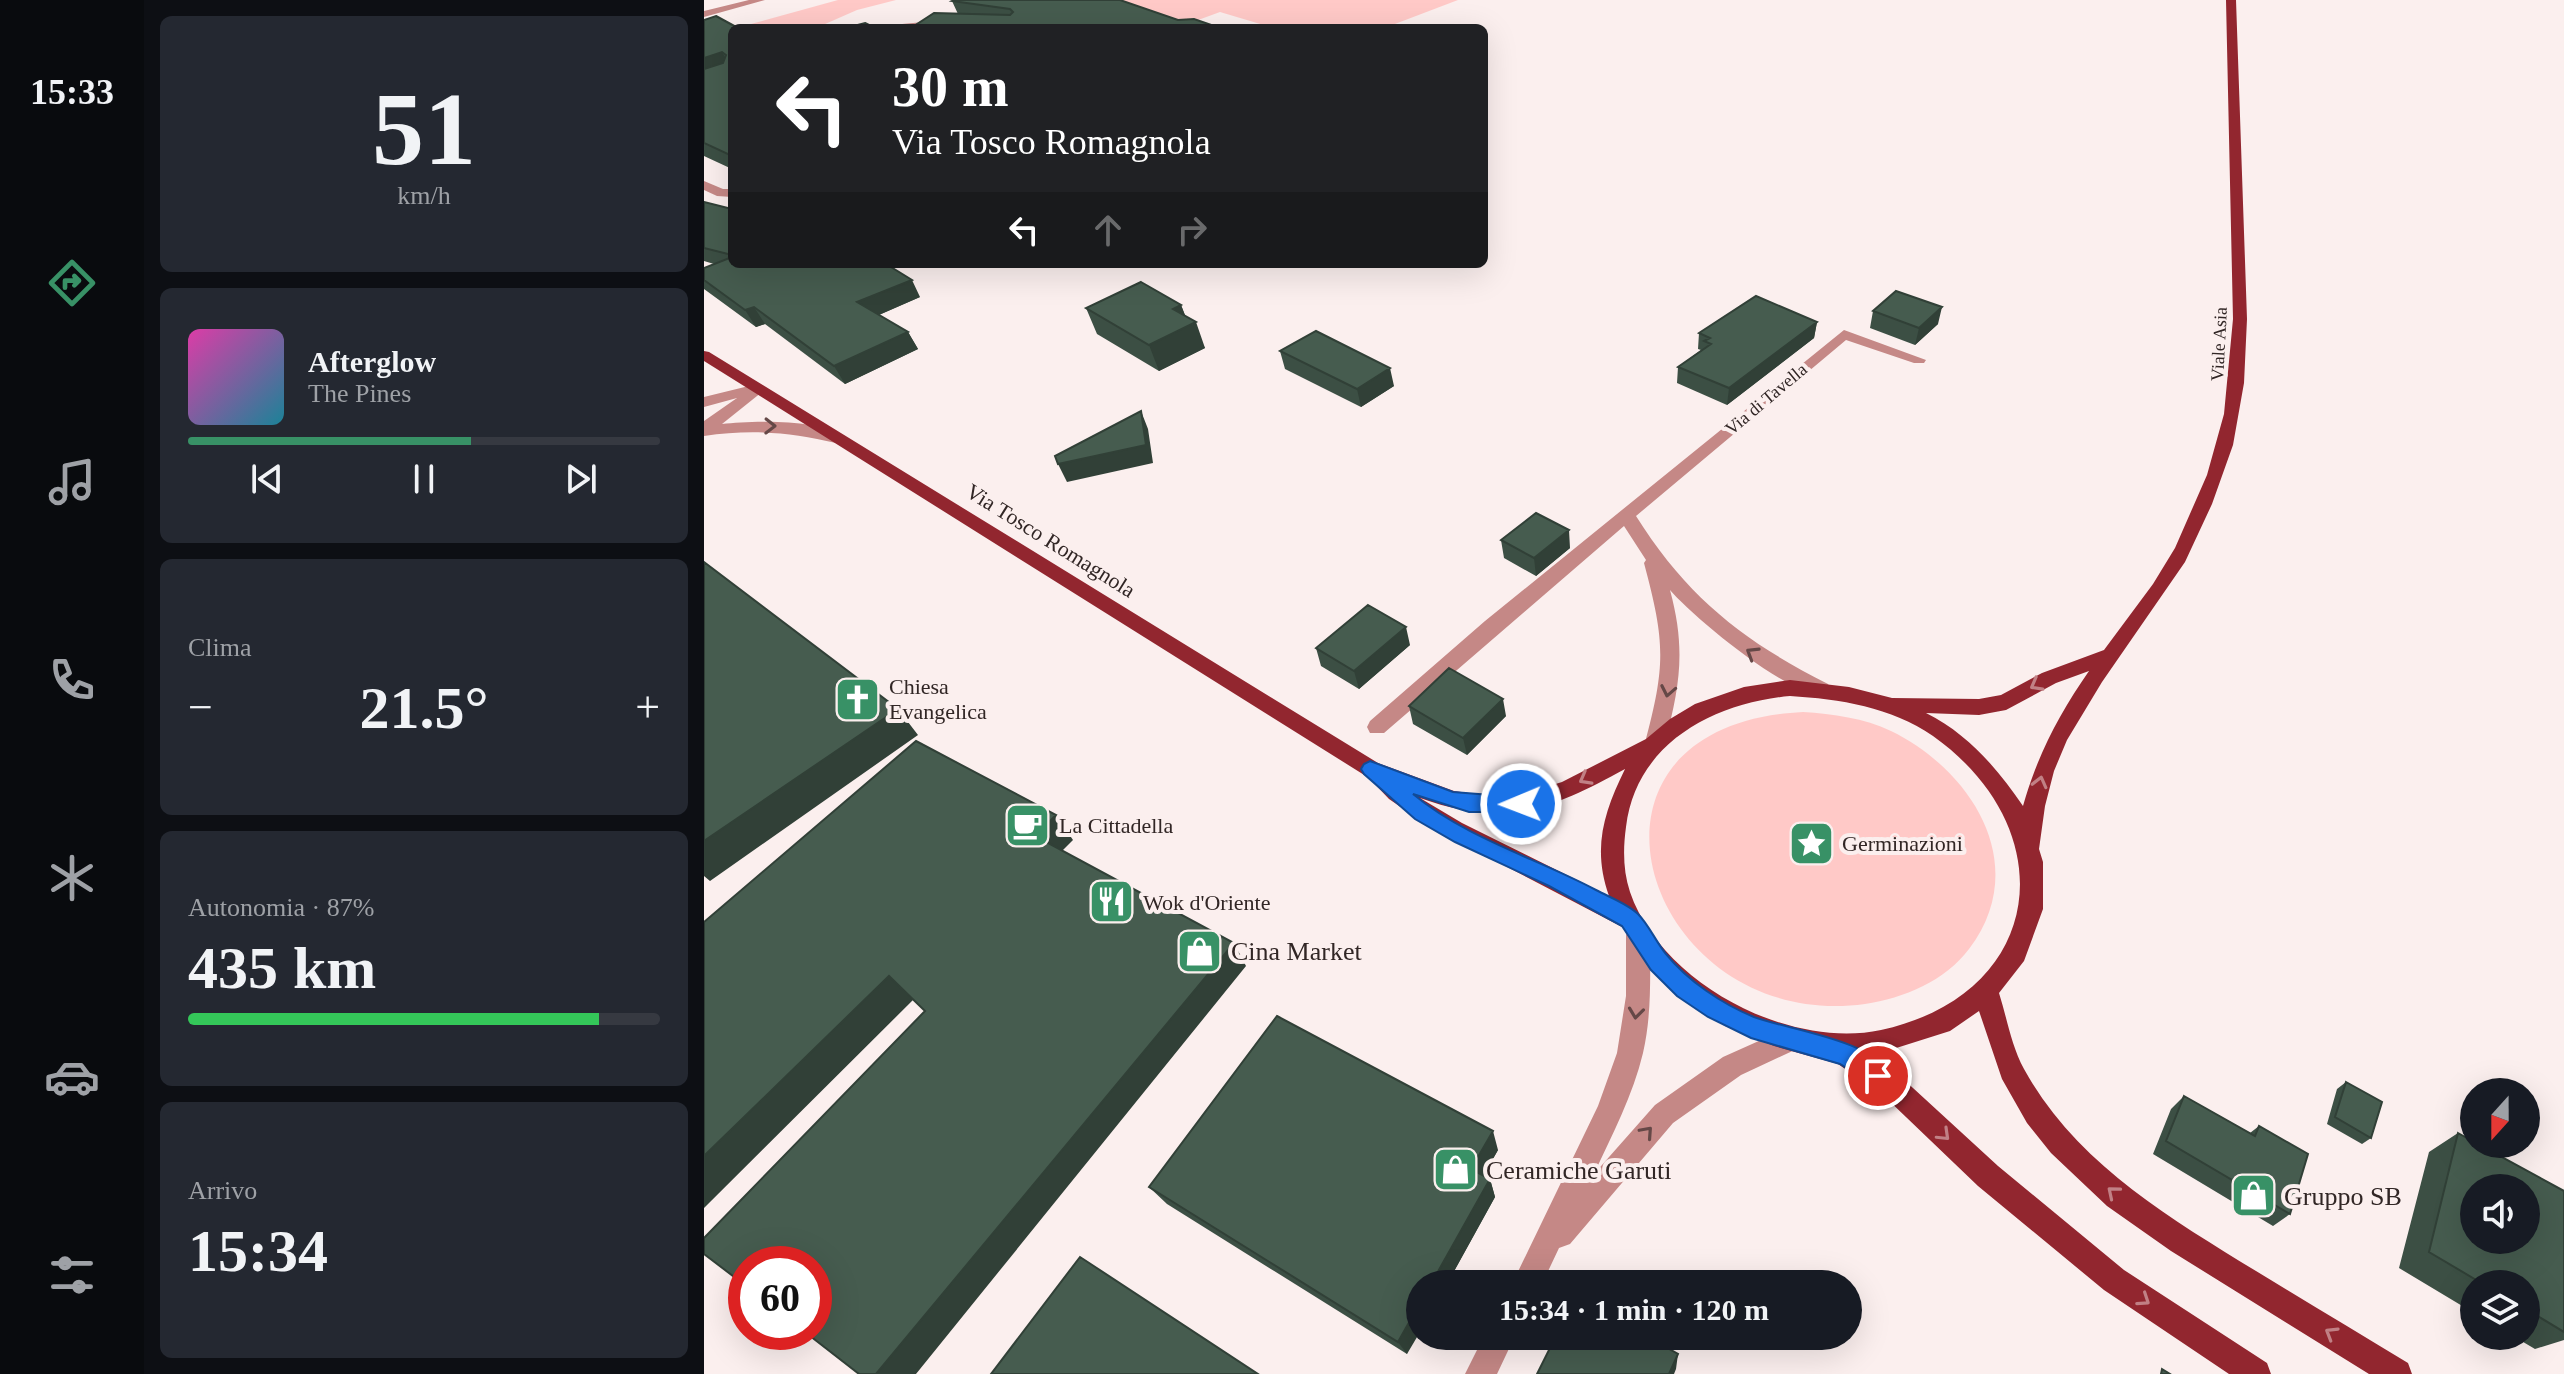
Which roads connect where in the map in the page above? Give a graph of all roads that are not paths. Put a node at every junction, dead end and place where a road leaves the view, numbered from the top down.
1 (760, 0) edge
2 (2231, 0) edge
3 (704, 14) edge
4 (954, 22) edge
5 (933, 24) edge
6 (704, 185) edge
7 (728, 193) edge
8 (704, 355) edge
9 (1919, 360) dead end
10 (757, 389) junction
11 (704, 402) edge
12 (704, 430) edge
13 (836, 438) junction
14 (1627, 516) junction
15 (1652, 560) junction
16 (2108, 656) junction
17 (1821, 689) junction
18 (1884, 703) junction
19 (1377, 727) dead end
20 (1655, 743) junction
21 (1370, 769) junction
22 (2031, 859) junction
23 (1634, 927) junction
24 (1987, 994) junction
25 (1802, 1041) junction
26 (1542, 1255) junction
27 (1534, 1270) edge
28 (1493, 1350) edge
29 (1480, 1374) edge
30 (2256, 1374) edge
31 (2397, 1374) edge

1 - 3 street
2 - 16 main road, Viale Asia
4 - 5 street
6 - 7 street
8 - 10 main road, Via Tosco Romagnola
9 - 14 street, Via di Tavella
10 - 11 street
10 - 12 street
10 - 13 main road, Via Tosco Romagnola
12 -> 13 street
13 - 21 main road, Via Tosco Romagnola
14 - 15 street
14 - 19 street, Via di Tavella
17 -> 15 street
15 -> 20 street
16 -> 18 main road
22 -> 16 main road, Viale Asia
17 - 18 main road
17 - 20 main road
18 - 22 main road
20 -> 21 main road, Via Tosco Romagnola
20 - 23 main road
21 - 23 main road, Via Tosco Romagnola
22 - 24 main road
23 - 25 main road
23 -> 26 street
24 - 25 main road
31 -> 24 main road
26 -> 25 street
25 -> 30 main road
26 - 27 street
28 - 29 street

